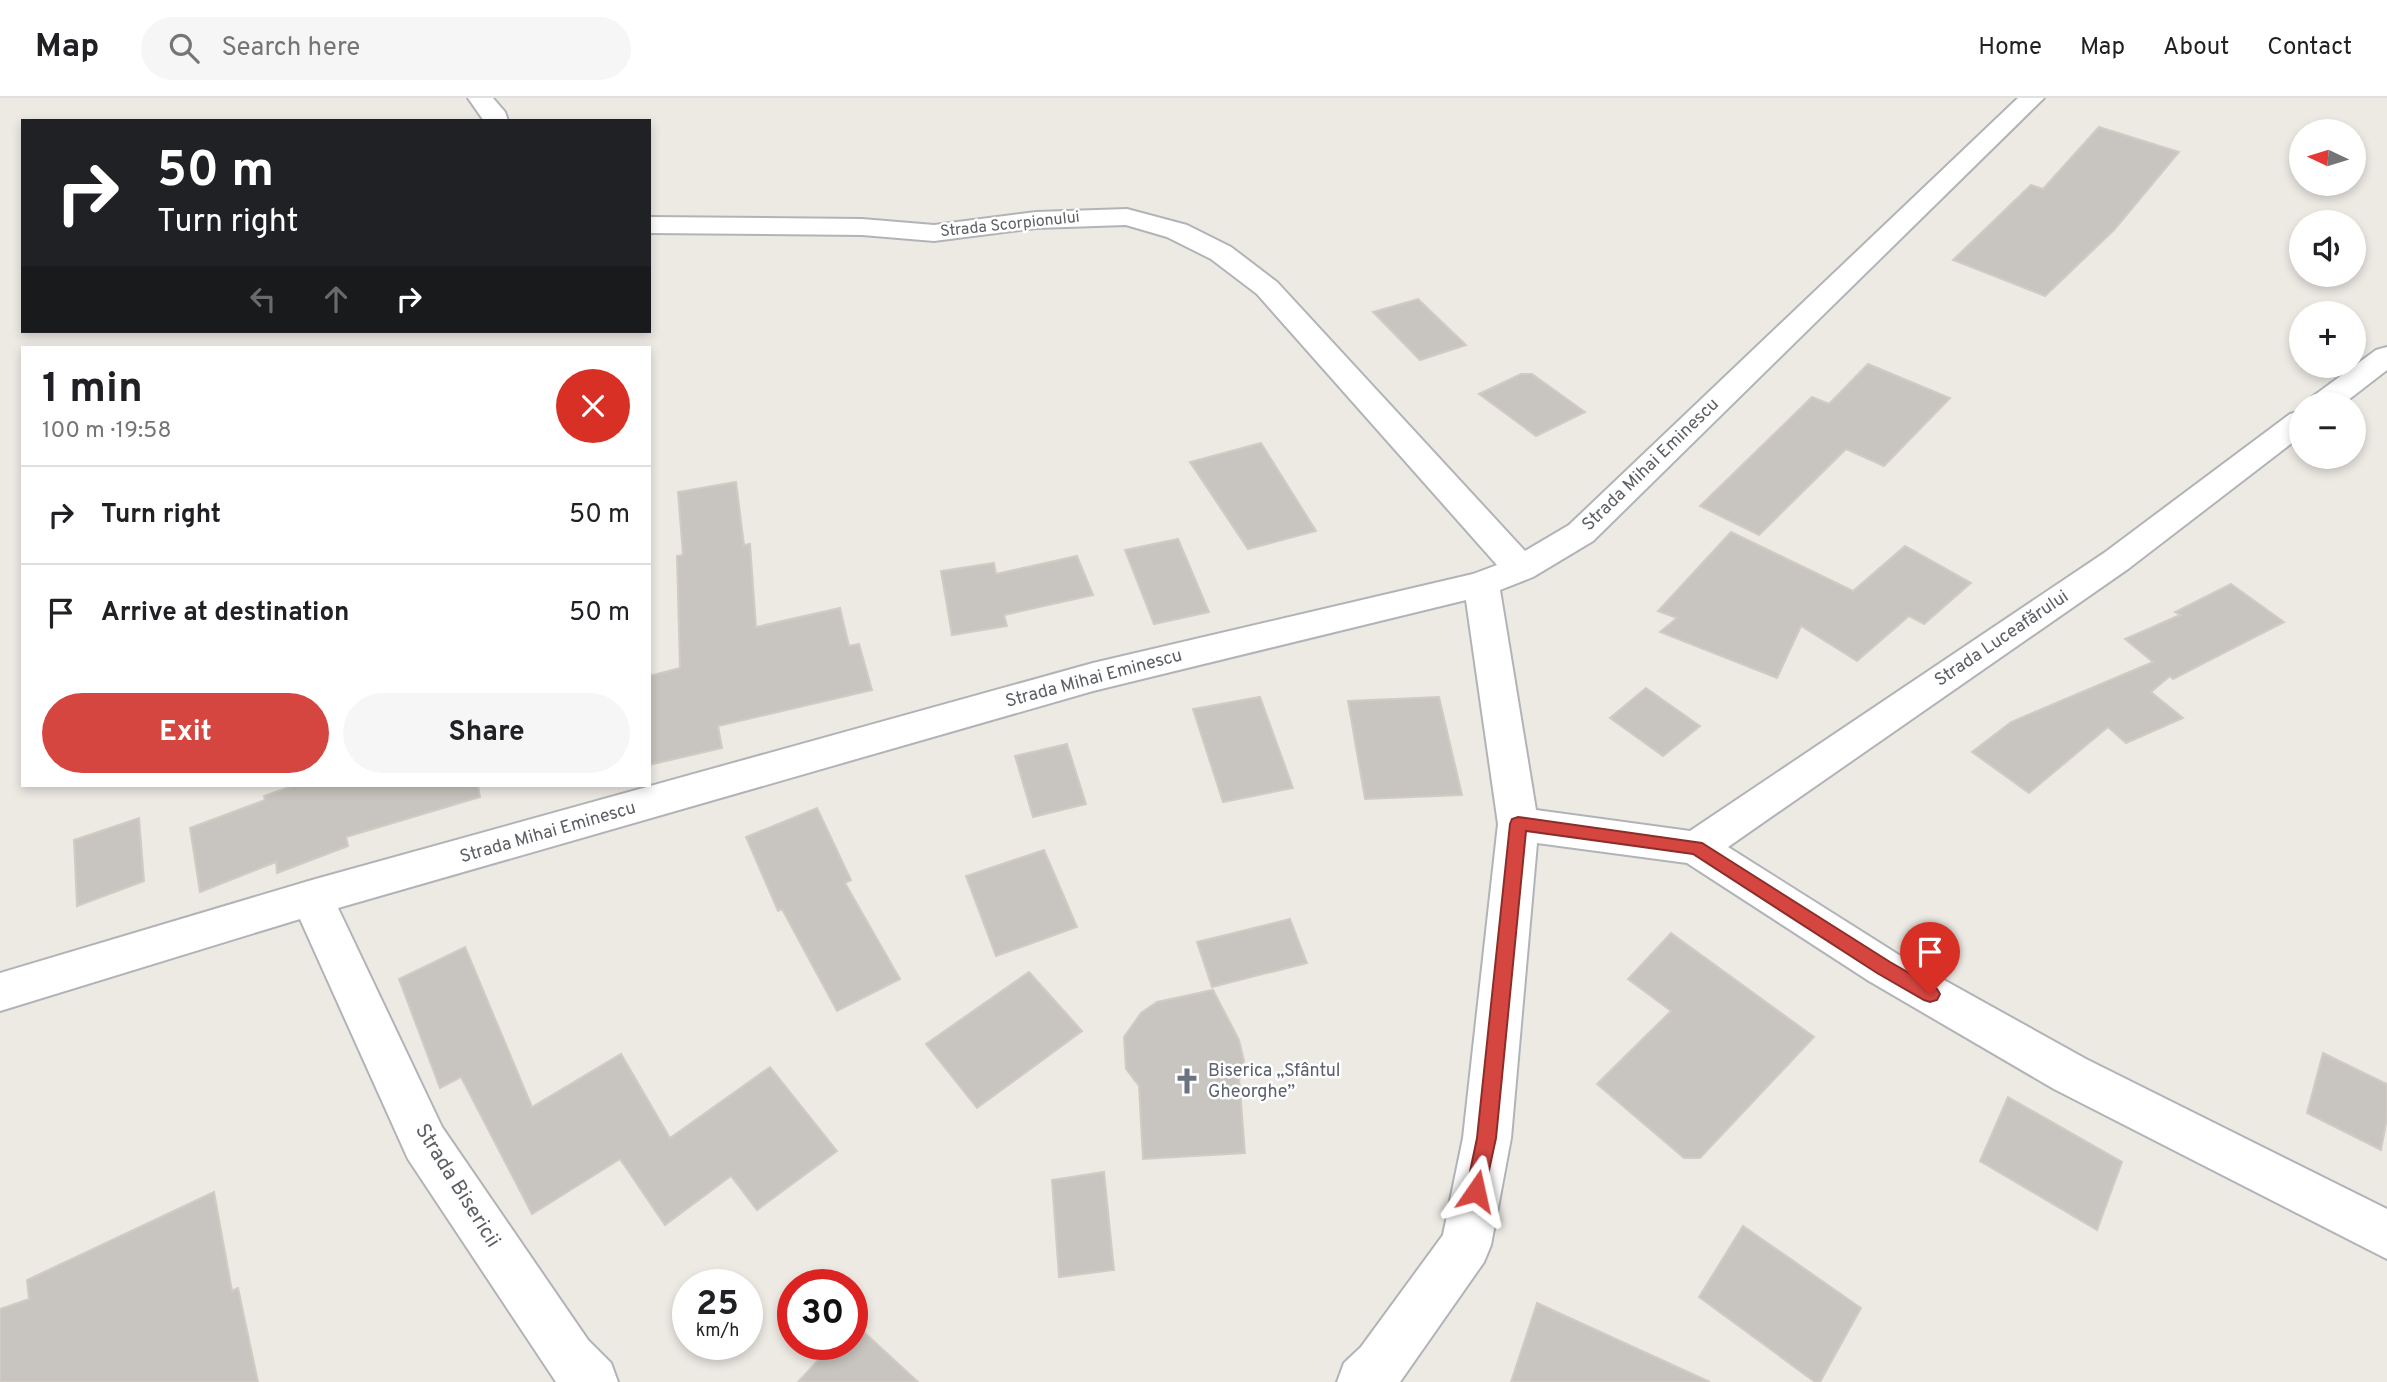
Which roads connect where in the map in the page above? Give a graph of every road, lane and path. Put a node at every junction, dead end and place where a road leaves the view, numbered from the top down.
1 (480, 98) edge
2 (2032, 98) edge
3 (495, 119) edge
4 (651, 225) edge
5 (2387, 356) edge
6 (2339, 392) edge
7 (2289, 430) edge
8 (1521, 569) junction
9 (1481, 584) junction
10 (1518, 824) junction
11 (1696, 848) junction
12 (312, 898) junction
13 (0, 992) edge
14 (2387, 1235) edge
15 (1376, 1377) edge
16 (592, 1382) edge

1 - 3 street
2 - 8 street, Strada Mihai Eminescu
4 - 8 street, Strada Scorpionului
5 - 6 street
7 - 11 street, Strada Luceafărului
8 - 9 street, Strada Mihai Eminescu
9 - 10 street
9 - 12 street, Strada Mihai Eminescu
10 - 11 street
10 - 15 street
11 - 14 street
12 - 13 street, Strada Mihai Eminescu
12 - 16 street, Strada Bisericii

